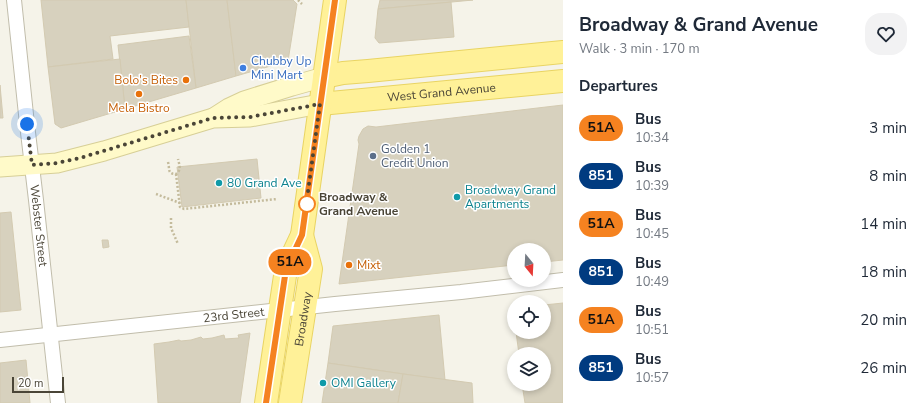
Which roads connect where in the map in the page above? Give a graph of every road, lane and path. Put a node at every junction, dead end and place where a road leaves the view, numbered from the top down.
1 (14, 0) edge
2 (298, 0) edge
3 (335, 0) edge
4 (302, 4) dead end
5 (563, 52) edge
6 (324, 77) junction
7 (563, 81) edge
8 (320, 104) junction
9 (213, 118) junction
10 (178, 159) dead end
11 (168, 162) dead end
12 (32, 165) junction
13 (0, 167) edge
14 (176, 174) junction
15 (156, 194) dead end
16 (276, 199) dead end
17 (180, 203) junction
18 (171, 218) dead end
19 (302, 235) junction
20 (178, 244) dead end
21 (563, 280) edge
22 (305, 307) junction
23 (280, 310) junction
24 (51, 335) junction
25 (0, 340) edge
26 (58, 403) edge
27 (266, 403) edge
28 (290, 403) edge

1 - 12 street, Webster Street
2 - 4 path
3 - 6 main road, Broadway
5 - 6 main road
6 - 8 main road, Broadway
6 - 9 main road
7 - 8 main road, West Grand Avenue
8 - 9 main road
8 - 19 main road, Broadway
9 - 12 main road
10 - 14 path
11 - 14 path
12 - 13 main road
12 - 24 street, Webster Street
14 - 17 path
15 - 17 path
16 - 17 path
18 - 20 path
19 - 22 main road, Broadway
19 - 23 main road, Broadway
21 - 22 street, 23rd Street
22 - 23 street, 23rd Street
22 - 28 main road, Broadway
23 - 24 street, 23rd Street
23 - 27 main road, Broadway
24 - 25 street, 23rd Street
24 - 26 street, Webster Street

